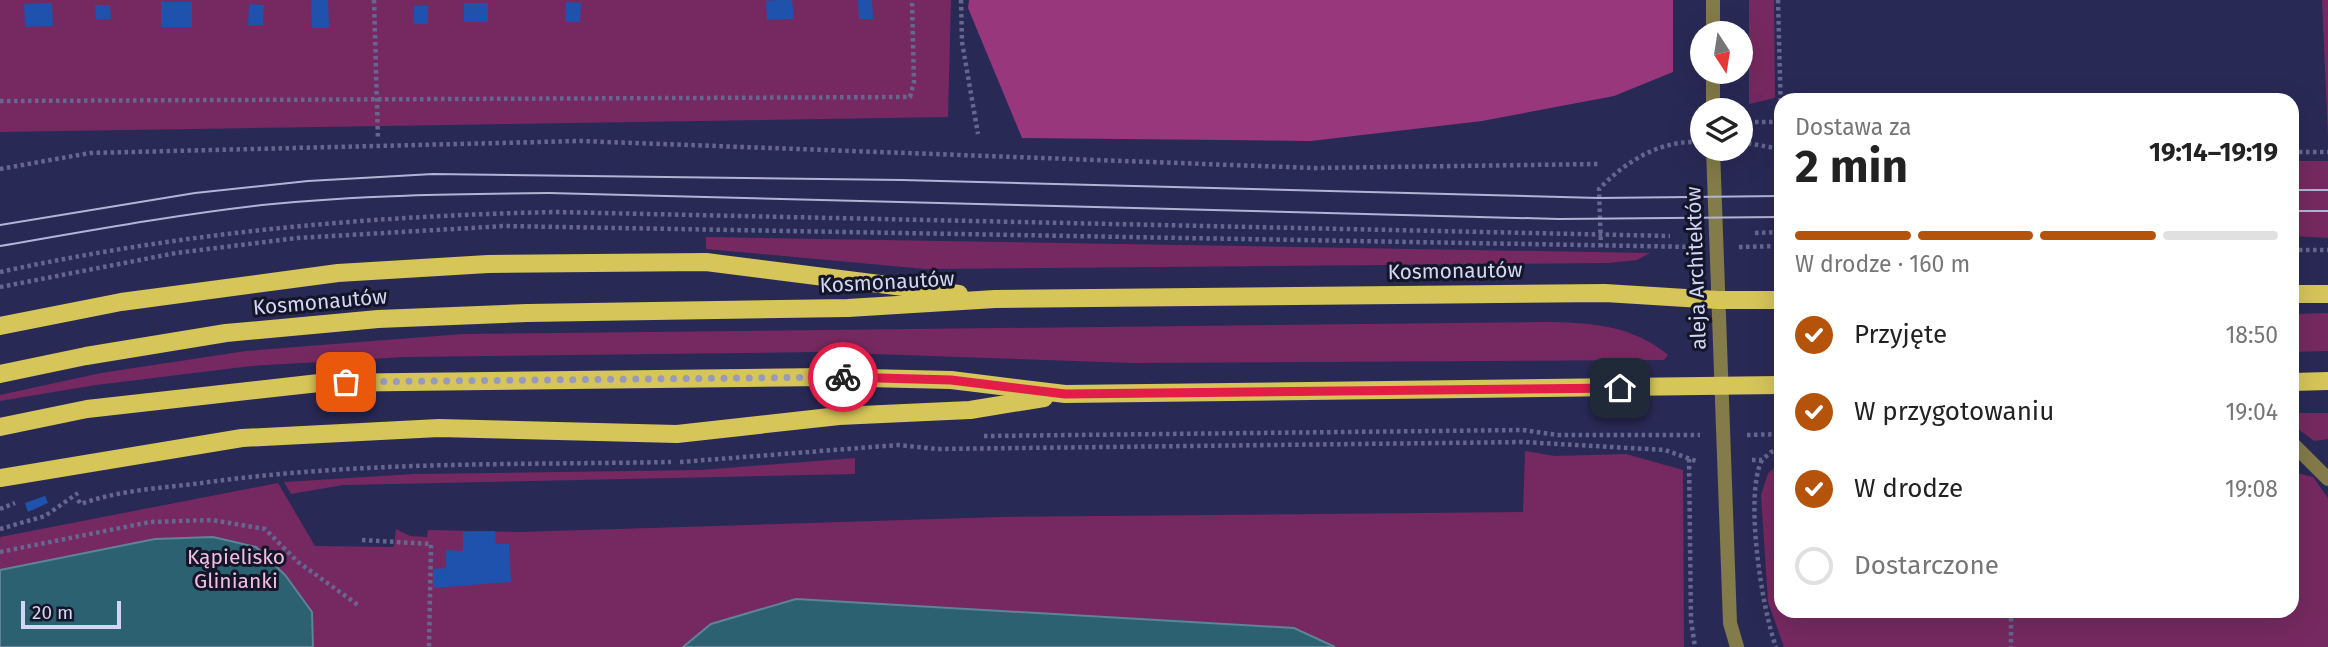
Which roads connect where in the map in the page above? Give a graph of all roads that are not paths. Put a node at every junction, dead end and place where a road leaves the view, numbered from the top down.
1 (1713, 0) edge
2 (1713, 21) edge
3 (1713, 161) edge
4 (2299, 294) edge
5 (2328, 294) edge
6 (995, 299) junction
7 (1718, 300) junction
8 (1774, 300) edge
9 (0, 326) edge
10 (0, 374) edge
11 (2328, 381) edge
12 (2299, 382) edge
13 (1774, 385) edge
14 (1721, 386) junction
15 (1065, 394) junction
16 (0, 427) edge
17 (2299, 450) edge
18 (0, 478) edge
19 (2328, 479) edge
20 (1737, 647) edge

1 - 2 street
3 - 7 street, aleja Architektów
4 - 5 main road
6 - 7 main road, Kosmonautów
6 - 9 main road
6 - 10 main road, Kosmonautów
7 - 8 main road, Kosmonautów
7 - 14 street, aleja Architektów
11 - 12 main road
13 - 14 main road
14 - 15 main road
14 - 20 street, aleja Architektów
15 - 16 main road
15 - 18 main road
17 - 19 street

